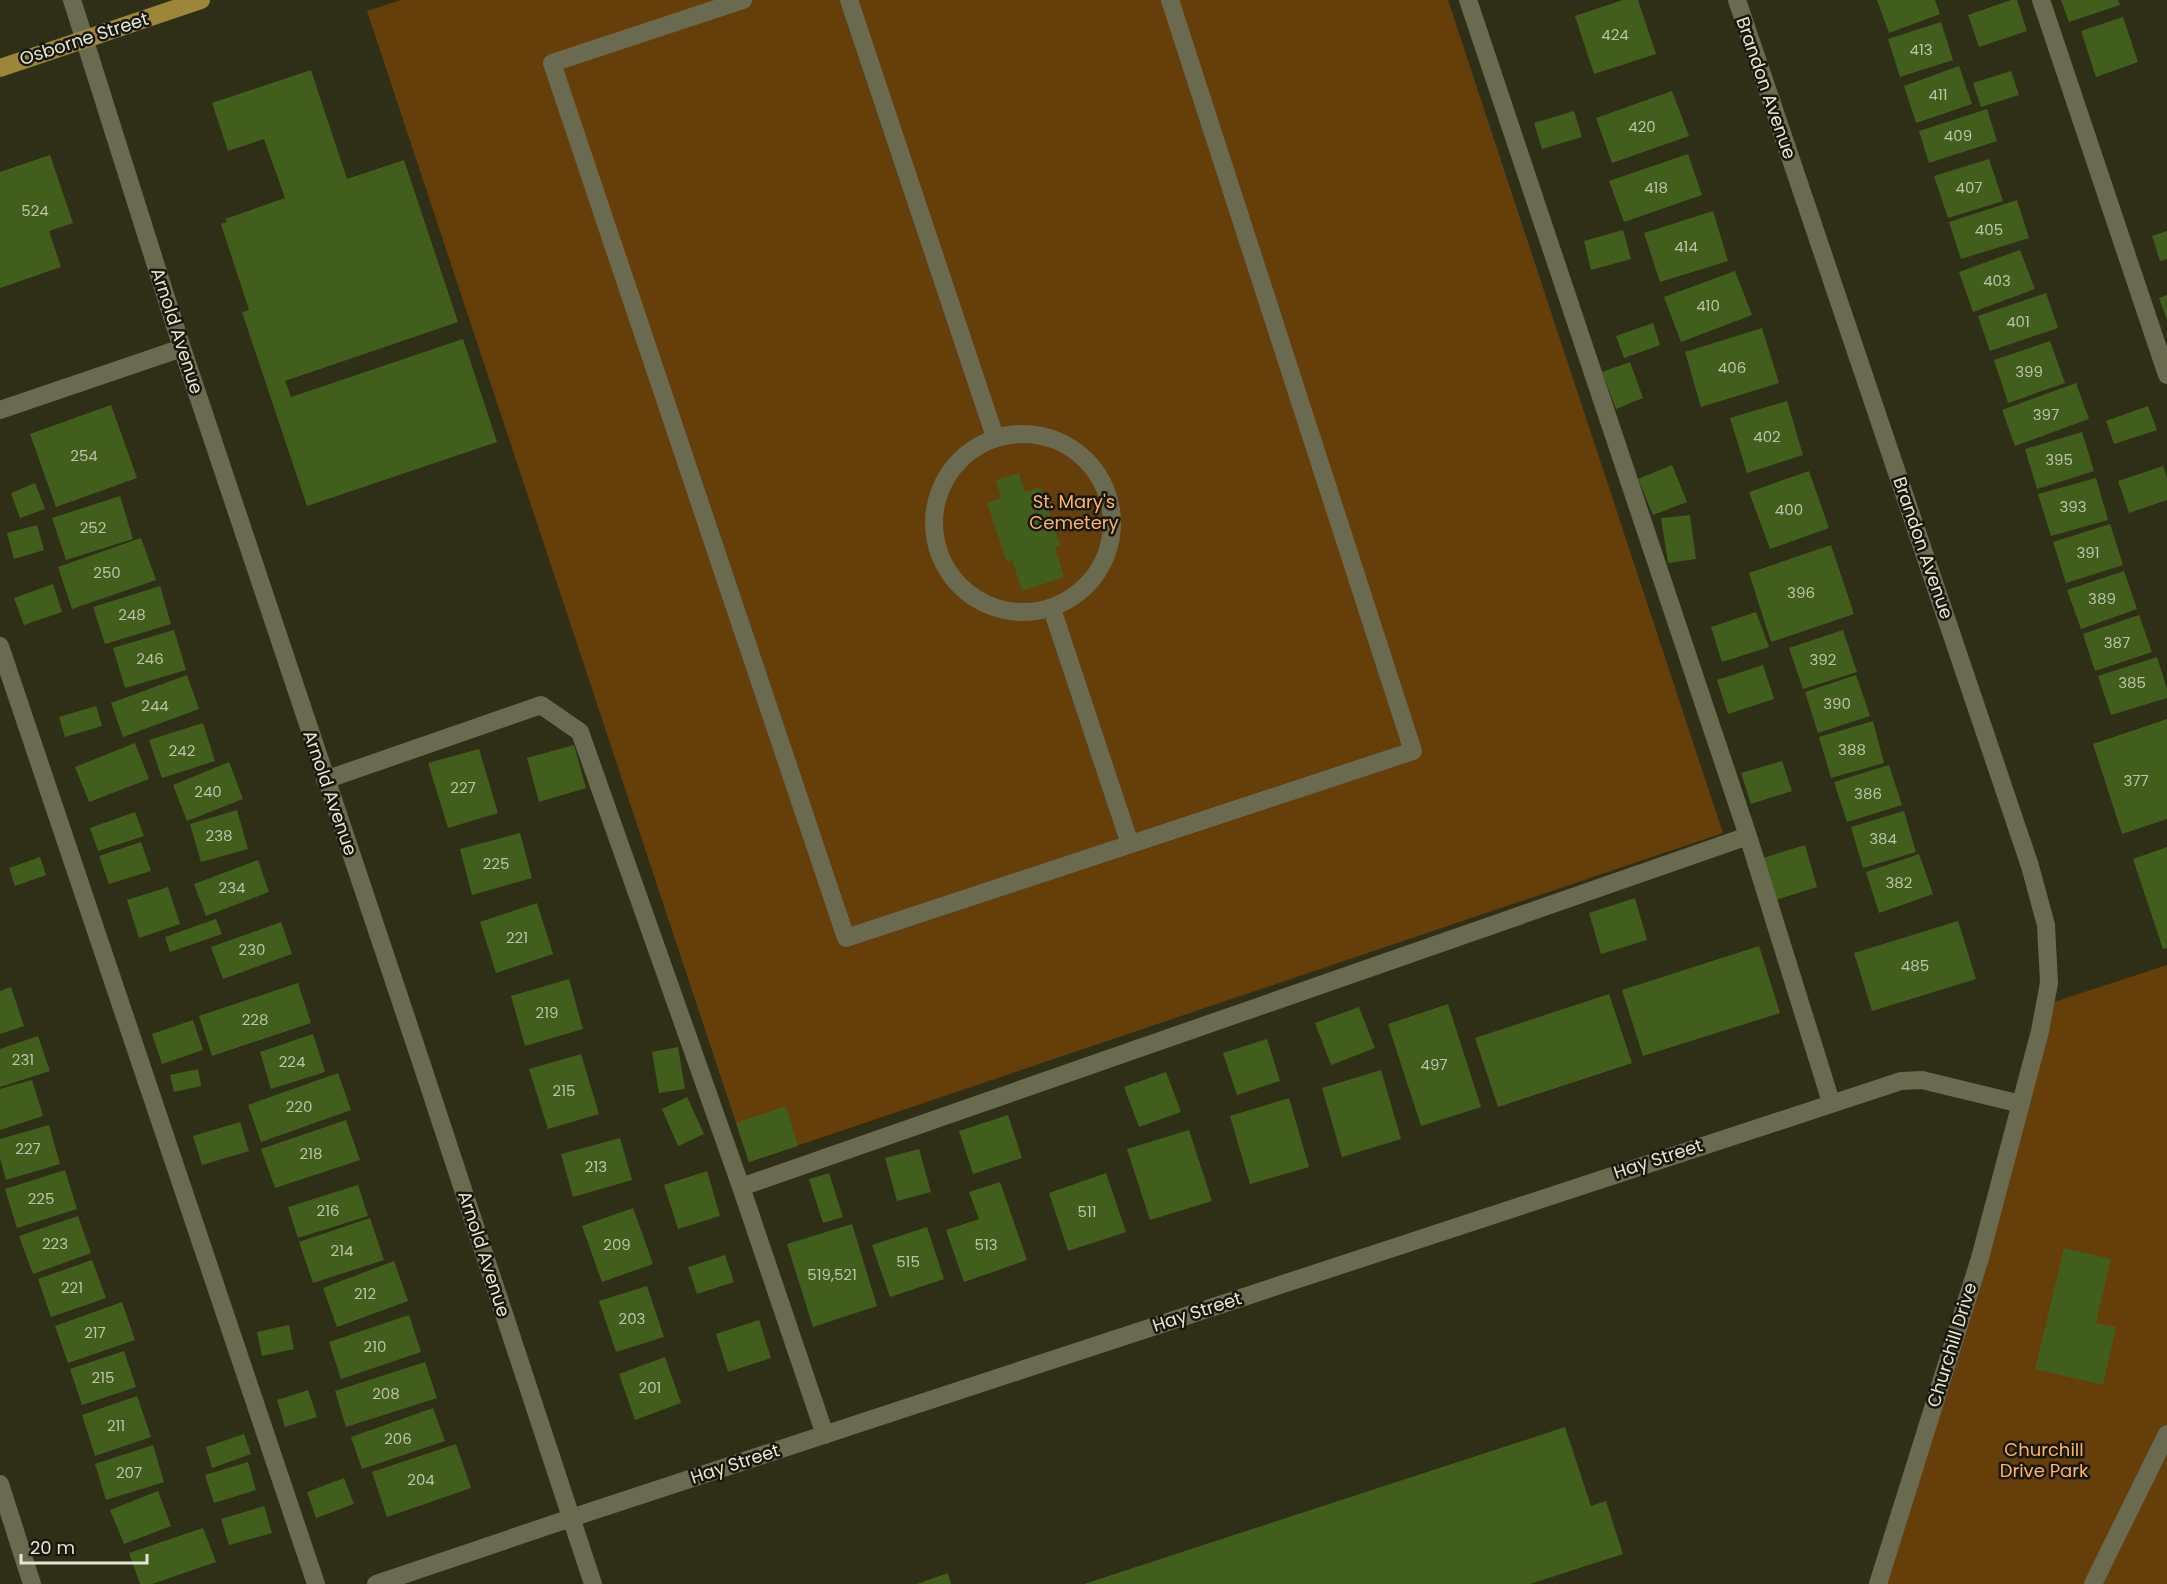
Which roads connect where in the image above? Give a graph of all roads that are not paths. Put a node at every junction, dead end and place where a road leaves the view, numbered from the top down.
1 (72, 0) edge
2 (201, 0) edge
3 (743, 0) edge
4 (849, 0) edge
5 (1170, 0) edge
6 (1468, 0) edge
7 (1737, 0) edge
8 (2042, 0) edge
9 (84, 39) junction
10 (0, 68) edge
11 (182, 348) junction
12 (2167, 375) edge
13 (0, 410) edge
14 (995, 437) junction
15 (1052, 609) junction
16 (0, 646) edge
17 (325, 780) junction
18 (1749, 836) junction
19 (1130, 844) junction
20 (1831, 1102) junction
21 (2021, 1104) junction
22 (741, 1187) junction
23 (2167, 1434) edge
24 (825, 1435) junction
25 (0, 1484) edge
26 (571, 1518) junction
27 (32, 1584) edge
28 (316, 1584) edge
29 (376, 1584) edge
30 (593, 1584) edge
31 (1878, 1584) edge
32 (2093, 1584) edge

1 - 9 street, Arnold Avenue
2 - 9 main road, Osborne Street
3 - 19 street
4 - 14 street
5 - 19 street
6 - 18 street
7 - 21 street, Brandon Avenue
8 - 12 street
9 - 10 main road, Osborne Street
9 - 11 street, Arnold Avenue
11 - 13 street
11 - 17 street, Arnold Avenue
14 - 15 street
14 - 15 street
15 - 19 street
16 - 28 street
17 - 22 street
17 - 26 street, Arnold Avenue
18 - 20 street
18 - 22 street
20 - 21 street, Hay Street
20 - 24 street, Hay Street
21 - 31 street, Churchill Drive
22 - 24 street
23 - 32 street
24 - 26 street, Hay Street
25 - 27 street
26 - 29 street, Hay Street
26 - 30 street, Arnold Avenue

